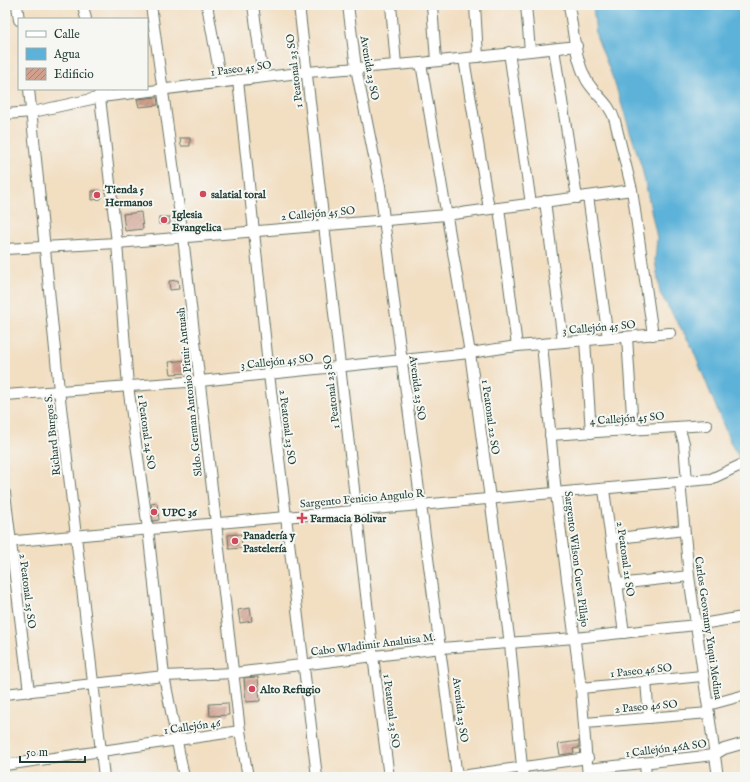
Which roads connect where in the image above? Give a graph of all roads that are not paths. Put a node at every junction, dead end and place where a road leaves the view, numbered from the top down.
1 (17, 5) edge
2 (83, 5) edge
3 (151, 5) edge
4 (207, 5) edge
5 (253, 5) edge
6 (299, 5) edge
7 (348, 5) edge
8 (390, 5) edge
9 (432, 5) edge
10 (475, 5) edge
11 (526, 5) edge
12 (569, 5) edge
13 (19, 18) edge
14 (86, 18) edge
15 (577, 46) junction
16 (554, 50) junction
17 (530, 51) junction
18 (509, 52) junction
19 (478, 57) junction
20 (464, 58) junction
21 (436, 61) junction
22 (421, 63) junction
23 (396, 65) junction
24 (356, 68) junction
25 (307, 72) junction
26 (263, 77) junction
27 (238, 80) junction
28 (221, 82) junction
29 (29, 90) edge
30 (163, 90) junction
31 (100, 93) edge
32 (33, 112) junction
33 (5, 114) edge
34 (632, 190) junction
35 (588, 196) junction
36 (577, 198) junction
37 (545, 201) junction
38 (531, 204) junction
39 (494, 208) junction
40 (446, 215) junction
41 (384, 219) junction
42 (324, 226) junction
43 (253, 231) junction
44 (183, 237) junction
45 (117, 243) junction
46 (44, 247) junction
47 (5, 249) edge
48 (670, 333) dead end
49 (653, 335) junction
50 (627, 337) junction
51 (608, 338) junction
52 (585, 340) junction
53 (563, 342) junction
54 (542, 344) junction
55 (517, 346) junction
56 (470, 354) junction
57 (402, 361) junction
58 (341, 366) junction
59 (269, 374) junction
60 (200, 381) junction
61 (128, 386) junction
62 (59, 390) junction
63 (5, 395) edge
64 (707, 425) dead end
65 (679, 427) junction
66 (633, 430) junction
67 (591, 433) junction
68 (550, 435) junction
69 (745, 463) edge
70 (683, 482) junction
71 (604, 490) junction
72 (5, 493) edge
73 (556, 494) junction
74 (490, 499) junction
75 (422, 505) junction
76 (357, 511) junction
77 (287, 517) junction
78 (215, 523) junction
79 (148, 529) junction
80 (684, 530) junction
81 (75, 535) junction
82 (611, 539) junction
83 (7, 542) edge
84 (689, 576) junction
85 (618, 584) junction
86 (743, 617) dead end
87 (696, 625) junction
88 (624, 633) junction
89 (575, 638) junction
90 (510, 644) junction
91 (441, 648) junction
92 (373, 656) junction
93 (305, 664) junction
94 (234, 673) junction
95 (164, 676) junction
96 (702, 676) junction
97 (646, 681) junction
98 (94, 685) junction
99 (581, 688) junction
100 (29, 692) junction
101 (5, 694) edge
102 (745, 695) edge
103 (708, 709) junction
104 (649, 718) junction
105 (585, 723) junction
106 (240, 731) junction
107 (178, 740) junction
108 (745, 743) edge
109 (100, 750) junction
110 (714, 755) junction
111 (645, 764) junction
112 (5, 765) edge
113 (523, 766) junction
114 (588, 768) edge
115 (470, 776) edge
116 (104, 777) edge
117 (184, 777) edge
118 (248, 777) edge
119 (317, 777) edge
120 (389, 777) edge
121 (456, 777) edge
122 (523, 777) edge
123 (646, 777) edge
124 (718, 777) edge

1 - 13 street
2 - 14 street
3 - 30 street, Sldo. German Antonio Pituir Antuash
4 - 28 street
5 - 26 street
6 - 25 street, 1 Peatonal 23 SO
7 - 24 street, Avenida 23 SO
8 - 23 street
9 - 21 street
10 - 19 street
11 - 17 street
12 - 15 street
15 - 16 street, 1 Paseo 45 SO
15 - 34 street
16 - 17 street, 1 Paseo 45 SO
16 - 36 street
17 - 18 street, 1 Paseo 45 SO
18 - 19 street, 1 Paseo 45 SO
18 - 38 street
19 - 20 street, 1 Paseo 45 SO
20 - 21 street, 1 Paseo 45 SO
20 - 39 street
21 - 22 street, 1 Paseo 45 SO
22 - 23 street, 1 Paseo 45 SO
22 - 40 street, 1 Peatonal 22 SO
23 - 24 street, 1 Paseo 45 SO
24 - 25 street, 1 Paseo 45 SO
24 - 41 street, Avenida 23 SO
25 - 26 street, 1 Paseo 45 SO
25 - 42 street, 1 Peatonal 23 SO
26 - 27 street, 1 Paseo 45 SO
27 - 28 street, 1 Paseo 45 SO
27 - 43 street, 2 Peatonal 23 SO
28 - 30 street, 1 Paseo 45 SO
29 - 32 street, Richard Burgos S.
30 - 31 street, 1 Paseo 45 SO
30 - 44 street, Sldo. German Antonio Pituir Antuash
31 - 32 street, 1 Paseo 45 SO
31 - 45 street, 1 Peatonal 24 SO
32 - 33 street, 1 Paseo 45 SO
32 - 46 street, Richard Burgos S.
34 - 35 street, 2 Callejón 45 SO
34 - 49 street
35 - 36 street, 2 Callejón 45 SO
35 - 51 street
36 - 37 street, 2 Callejón 45 SO
37 - 38 street, 2 Callejón 45 SO
37 - 53 street
38 - 39 street, 2 Callejón 45 SO
39 - 40 street, 2 Callejón 45 SO
39 - 55 street
40 - 41 street, 2 Callejón 45 SO
40 - 56 street, 1 Peatonal 22 SO
41 - 42 street, 2 Callejón 45 SO
41 - 57 street, Avenida 23 SO
42 - 43 street, 2 Callejón 45 SO
42 - 58 street, 1 Peatonal 23 SO
43 - 44 street, 2 Callejón 45 SO
43 - 59 street, 2 Peatonal 23 SO
44 - 45 street, 2 Callejón 45 SO
44 - 60 street, Sldo. German Antonio Pituir Antuash
45 - 46 street, 2 Callejón 45 SO
45 - 61 street, 1 Peatonal 24 SO
46 - 47 street, 2 Callejón 45 SO
46 - 62 street, Richard Burgos S.
48 - 49 street, 3 Callejón 45 SO
49 - 50 street, 3 Callejón 45 SO
50 - 51 street, 3 Callejón 45 SO
50 - 66 street
51 - 52 street, 3 Callejón 45 SO
52 - 53 street, 3 Callejón 45 SO
52 - 67 street
53 - 54 street, 3 Callejón 45 SO
54 - 55 street, 3 Callejón 45 SO
54 - 68 street, Sargento Wilson Cueva Pillajo
55 - 56 street, 3 Callejón 45 SO
56 - 57 street, 3 Callejón 45 SO
56 - 74 street, 1 Peatonal 22 SO
57 - 58 street, 3 Callejón 45 SO
57 - 75 street, Avenida 23 SO
58 - 59 street, 3 Callejón 45 SO
58 - 76 street, 1 Peatonal 23 SO
59 - 60 street, 3 Callejón 45 SO
59 - 77 street, 2 Peatonal 23 SO
60 - 61 street, 3 Callejón 45 SO
60 - 78 street, Sldo. German Antonio Pituir Antuash
61 - 62 street, 3 Callejón 45 SO
61 - 79 street, 1 Peatonal 24 SO
62 - 63 street, 3 Callejón 45 SO
62 - 81 street, Richard Burgos S.
64 - 65 street, 4 Callejón 45 SO
65 - 66 street, 4 Callejón 45 SO
65 - 70 street, Carlos Geovanny Yuqui Medina
66 - 67 street, 4 Callejón 45 SO
67 - 68 street, 4 Callejón 45 SO
68 - 73 street, Sargento Wilson Cueva Pillajo
69 - 70 street, Sargento Fenicio Angulo R
70 - 71 street, Sargento Fenicio Angulo R
70 - 80 street, Carlos Geovanny Yuqui Medina
71 - 73 street, Sargento Fenicio Angulo R
71 - 82 street, 2 Peatonal 21 SO
72 - 83 street, 2 Peatonal 25 SO
73 - 74 street, Sargento Fenicio Angulo R
73 - 89 street, Sargento Wilson Cueva Pillajo
74 - 75 street, Sargento Fenicio Angulo R
74 - 90 street, 1 Peatonal 22 SO
75 - 76 street, Sargento Fenicio Angulo R
75 - 91 street, Avenida 23 SO
76 - 77 street, Sargento Fenicio Angulo R
76 - 92 street, 1 Peatonal 23 SO
77 - 78 street, Sargento Fenicio Angulo R
77 - 93 street, 2 Peatonal 23 SO
78 - 79 street, Sargento Fenicio Angulo R
78 - 94 street, Sldo. German Antonio Pituir Antuash
79 - 81 street, Sargento Fenicio Angulo R
79 - 95 street, 1 Peatonal 24 SO
80 - 82 street
80 - 84 street, Carlos Geovanny Yuqui Medina
81 - 83 street, Sargento Fenicio Angulo R
81 - 98 street, Richard Burgos S.
82 - 85 street, 2 Peatonal 21 SO
83 - 100 street, 2 Peatonal 25 SO
84 - 85 street
84 - 87 street, Carlos Geovanny Yuqui Medina
85 - 88 street, 2 Peatonal 21 SO
86 - 87 street, Cabo Wladimir Analuisa M.
87 - 88 street, Cabo Wladimir Analuisa M.
87 - 96 street, Carlos Geovanny Yuqui Medina
88 - 89 street, Cabo Wladimir Analuisa M.
89 - 90 street, Cabo Wladimir Analuisa M.
89 - 99 street, Sargento Wilson Cueva Pillajo
90 - 91 street, Cabo Wladimir Analuisa M.
90 - 113 street, 1 Peatonal 22 SO
91 - 92 street, Cabo Wladimir Analuisa M.
91 - 121 street, Avenida 23 SO
92 - 93 street, Cabo Wladimir Analuisa M.
92 - 120 street, 1 Peatonal 23 SO
93 - 94 street, Cabo Wladimir Analuisa M.
93 - 119 street, 2 Peatonal 23 SO
94 - 95 street, Cabo Wladimir Analuisa M.
94 - 106 street, Sldo. German Antonio Pituir Antuash
95 - 98 street, Cabo Wladimir Analuisa M.
95 - 107 street, 1 Peatonal 24 SO
96 - 97 street, 1 Paseo 46 SO
96 - 103 street, Carlos Geovanny Yuqui Medina
97 - 99 street, 1 Paseo 46 SO
97 - 104 street
98 - 100 street, Cabo Wladimir Analuisa M.
98 - 109 street, Richard Burgos S.
99 - 105 street, Sargento Wilson Cueva Pillajo
100 - 101 street, Cabo Wladimir Analuisa M.
102 - 103 street, 2 Paseo 46 SO
103 - 104 street, 2 Paseo 46 SO
103 - 110 street, Carlos Geovanny Yuqui Medina
104 - 105 street, 2 Paseo 46 SO
105 - 114 street, Sargento Wilson Cueva Pillajo
106 - 107 street, 1 Callejón 46
106 - 118 street, Sldo. German Antonio Pituir Antuash
107 - 109 street, 1 Callejón 46
107 - 117 street, 1 Peatonal 24 SO
108 - 110 street, 1 Callejón 46A SO
109 - 112 street, 1 Callejón 46
109 - 116 street, Richard Burgos S.
110 - 111 street, 1 Callejón 46A SO
110 - 124 street, Carlos Geovanny Yuqui Medina
111 - 114 street, 1 Callejón 46A SO
111 - 123 street
113 - 114 street, 1 Callejón 46A SO
113 - 115 street, 1 Callejón 46A SO
113 - 122 street, 1 Peatonal 22 SO
115 - 121 street, 1 Callejón 46A SO

